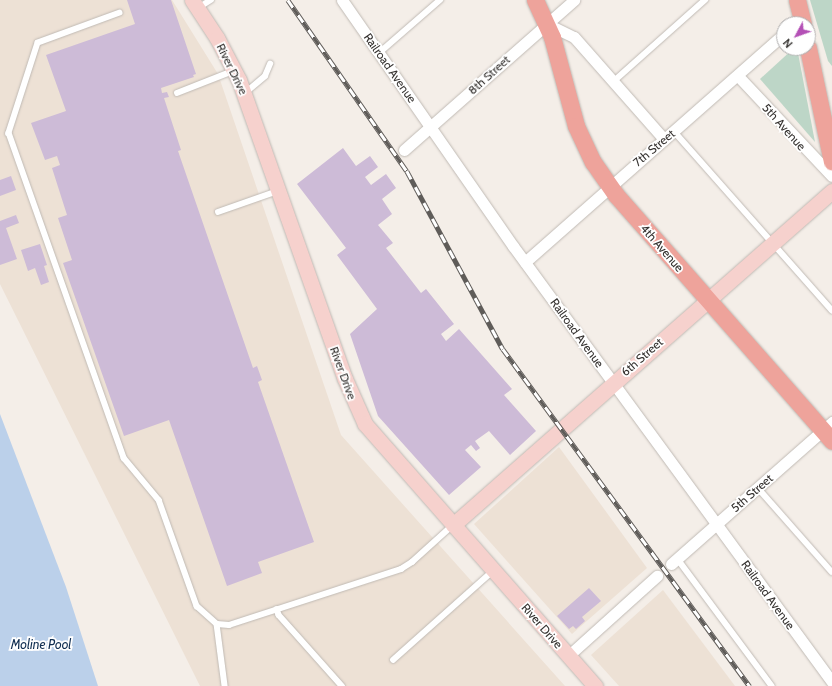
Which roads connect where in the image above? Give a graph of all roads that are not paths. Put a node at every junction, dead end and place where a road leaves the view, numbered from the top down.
1 (211, 0) edge
2 (342, 0) edge
3 (440, 0) edge
4 (535, 0) edge
5 (574, 0) edge
6 (705, 0) edge
7 (797, 0) edge
8 (195, 4) edge
9 (120, 13) dead end
10 (799, 16) edge
11 (547, 24) junction
12 (776, 41) edge
13 (379, 53) junction
14 (810, 56) edge
15 (270, 64) dead end
16 (235, 71) junction
17 (738, 76) junction
18 (614, 81) junction
19 (177, 93) dead end
20 (244, 93) junction
21 (431, 126) junction
22 (674, 131) junction
23 (664, 139) junction
24 (404, 150) dead end
25 (832, 162) edge
26 (832, 176) edge
27 (609, 186) junction
28 (279, 191) junction
29 (832, 191) edge
30 (218, 212) dead end
31 (773, 243) junction
32 (525, 262) junction
33 (708, 300) junction
34 (832, 310) edge
35 (613, 383) junction
36 (829, 431) edge
37 (758, 488) junction
38 (717, 524) junction
39 (453, 525) junction
40 (674, 561) joint
41 (493, 571) junction
42 (832, 572) edge
43 (656, 576) dead end
44 (278, 609) junction
45 (216, 624) junction
46 (568, 656) junction
47 (393, 660) dead end
48 (832, 682) edge
49 (225, 686) edge
50 (342, 686) edge
51 (595, 686) edge
52 (772, 686) edge

1 - 8 lane
2 - 13 street, Railroad Avenue
3 - 13 lane
4 - 11 main road, 4th Avenue
5 - 11 street, 8th Street
6 - 18 lane
7 - 10 main road
8 - 16 main road, River Drive
9 - 45 lane
11 - 18 street
11 - 21 street, 8th Street
11 - 27 main road, 4th Avenue
12 - 17 street, 7th Street
13 - 21 street, Railroad Avenue
14 - 25 main road
15 - 20 lane
16 - 19 lane
16 - 20 main road, River Drive
17 - 22 street, 7th Street
17 - 26 street, 5th Avenue
18 - 23 street
20 - 28 main road, River Drive
21 - 24 street, 8th Street
21 - 32 street, Railroad Avenue
22 - 23 street, 7th Street
22 - 31 lane
23 - 27 street, 7th Street
27 - 32 street, 7th Street
27 - 33 main road, 4th Avenue
28 - 30 lane
28 - 39 main road, River Drive
29 - 31 main road, 6th Street
31 - 33 main road, 6th Street
31 - 34 lane
32 - 35 street, Railroad Avenue
33 - 35 main road, 6th Street
33 - 36 main road, 4th Avenue
35 - 38 street, Railroad Avenue
35 - 39 main road, 6th Street
36 - 37 street, 5th Street
37 - 38 street, 5th Street
37 - 42 lane
38 - 40 street, 5th Street
38 - 48 street, Railroad Avenue
39 - 41 main road, River Drive
39 - 44 lane
40 - 52 lane
41 - 46 main road, River Drive
41 - 47 lane
43 - 46 street
44 - 45 lane
44 - 50 lane
45 - 49 lane
46 - 51 main road, River Drive

